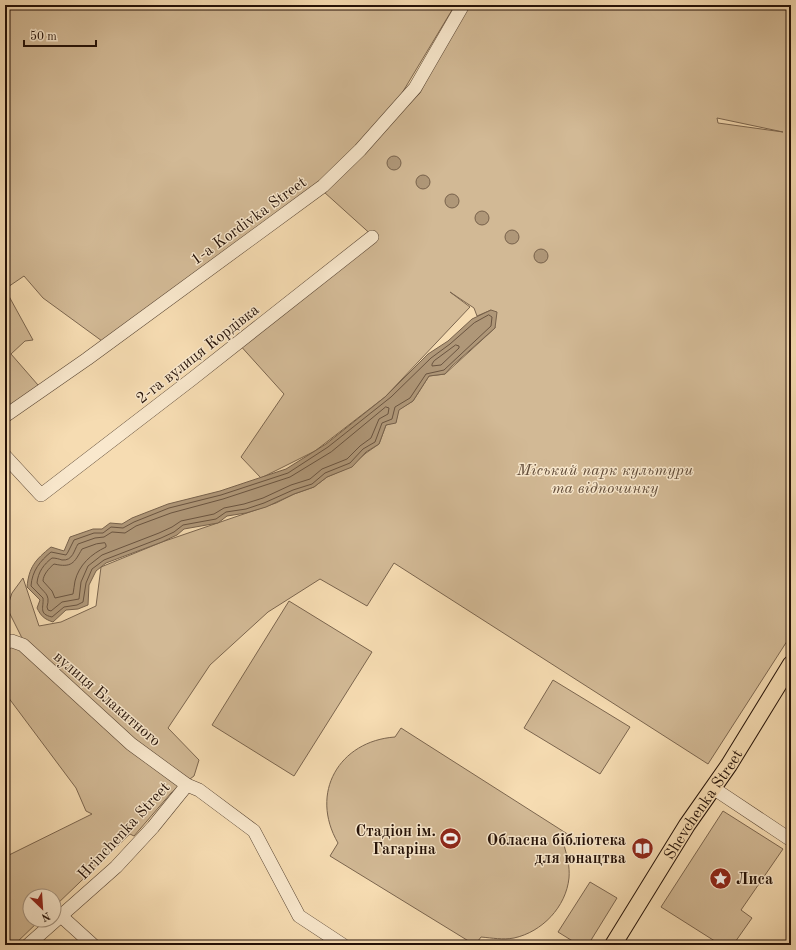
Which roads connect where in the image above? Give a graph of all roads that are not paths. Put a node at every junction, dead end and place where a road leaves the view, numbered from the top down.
1 (464, 5) edge
2 (372, 237) dead end
3 (5, 416) edge
4 (5, 456) edge
5 (5, 642) edge
6 (790, 668) edge
7 (187, 785) junction
8 (713, 788) junction
9 (791, 840) edge
10 (62, 915) edge
11 (62, 917) edge
12 (47, 928) edge
13 (28, 945) edge
14 (93, 945) edge
15 (343, 945) edge
16 (613, 945) edge

1 - 3 street, 1-a Kordivka Street
2 - 4 street, 2-га вулиця Кордівка
5 - 7 street, вулиця Блакитного
6 - 8 main road, Shevchenka Street
7 - 10 street, Hrinchenka Street
7 - 15 street, вулиця Блакитного
8 - 9 street
8 - 16 main road, Shevchenka Street
11 - 14 street
12 - 13 street, Hrinchenka Street

